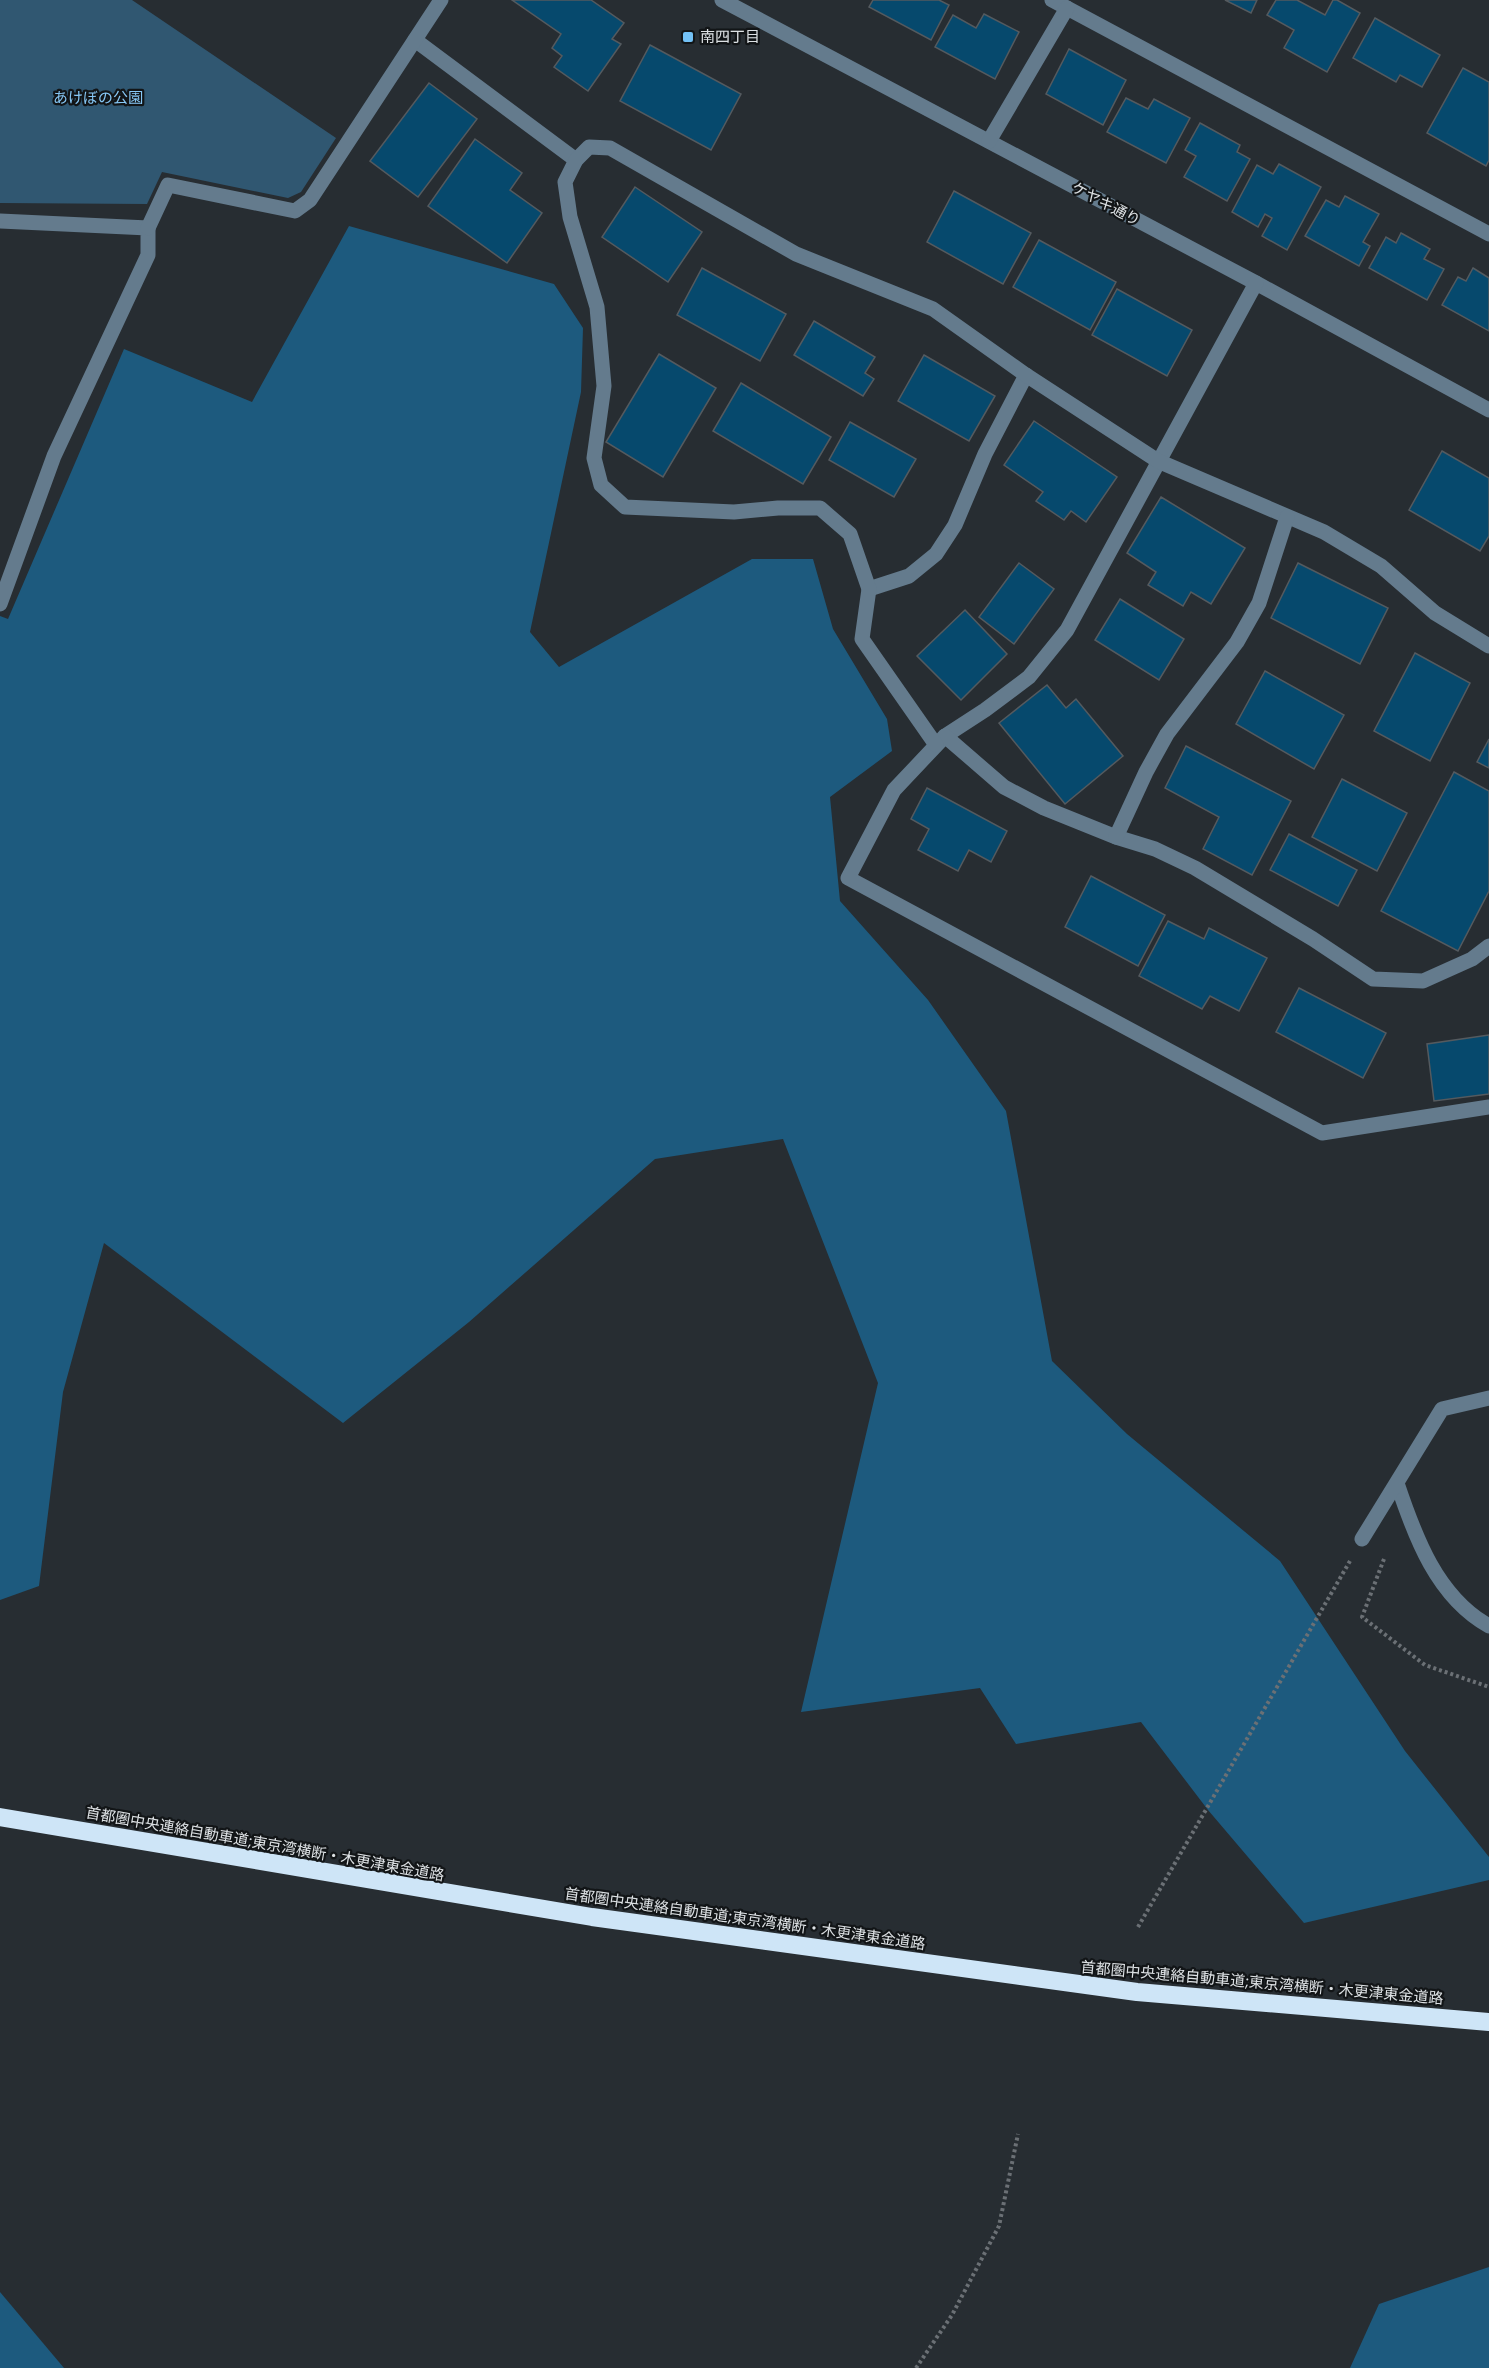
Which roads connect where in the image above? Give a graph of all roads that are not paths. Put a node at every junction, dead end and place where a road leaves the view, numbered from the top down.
1 (441, 0) edge
2 (722, 0) edge
3 (1052, 0) edge
4 (1067, 8) junction
5 (415, 40) junction
6 (989, 141) junction
7 (576, 160) junction
8 (0, 221) edge
9 (148, 228) junction
10 (1489, 234) edge
11 (1256, 283) junction
12 (1026, 375) junction
13 (1489, 410) edge
14 (1158, 461) junction
15 (1287, 517) junction
16 (869, 589) junction
17 (0, 604) edge
18 (1489, 646) edge
19 (941, 741) junction
20 (1116, 837) junction
21 (1489, 946) edge
22 (1489, 1107) edge
23 (1489, 1398) edge
24 (1397, 1484) junction
25 (1362, 1539) road end
26 (1489, 1626) edge
27 (0, 1817) edge
28 (1489, 2022) edge

1 - 5 street
2 - 6 street, ケヤキ通り
3 - 4 street
4 - 6 street
4 - 10 street
5 - 7 street
5 - 9 street
6 - 11 street, ケヤキ通り
7 - 12 street
7 - 16 street
8 - 9 street
9 - 17 street
11 - 13 street, ケヤキ通り
11 - 14 street
12 - 14 street
12 - 16 street
14 - 15 street
14 - 19 street
15 - 18 street
15 - 20 street
16 - 19 street
19 - 20 street
19 - 22 street
20 - 21 street
23 - 24 street
24 - 25 street
24 - 26 street
27 - 28 highway, 首都圏中央連絡自動車道;東京湾横断・木更津東金道路

